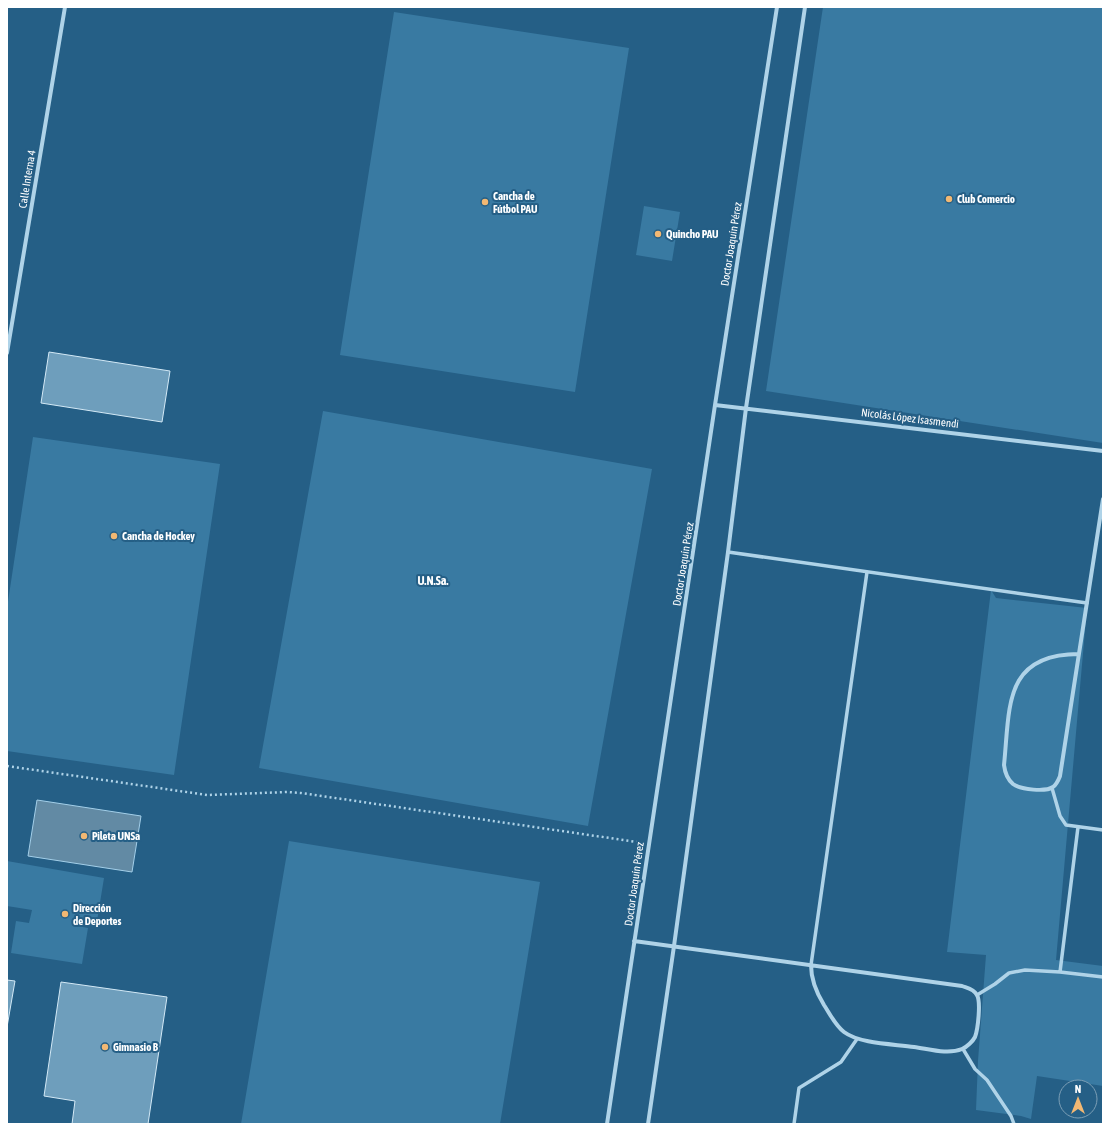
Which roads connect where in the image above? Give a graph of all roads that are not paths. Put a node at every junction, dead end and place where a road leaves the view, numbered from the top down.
1 (65, 7) edge
2 (777, 7) edge
3 (806, 7) edge
4 (7, 353) edge
5 (715, 405) junction
6 (746, 408) junction
7 (1103, 451) edge
8 (1103, 499) edge
9 (728, 552) junction
10 (867, 572) junction
11 (1087, 603) junction
12 (1079, 654) junction
13 (1052, 788) junction
14 (1078, 827) junction
15 (1103, 830) edge
16 (634, 941) junction
17 (674, 946) junction
18 (811, 965) junction
19 (1060, 972) junction
20 (1103, 976) edge
21 (977, 994) junction
22 (857, 1040) junction
23 (963, 1049) junction
24 (607, 1124) edge
25 (648, 1124) edge
26 (794, 1124) edge
27 (1014, 1124) edge

1 - 4 street, Calle Interna 4
2 - 5 street, Doctor Joaquín Pérez
3 - 6 street
5 - 6 street, Nicolás López Isasmendi
5 - 16 street, Doctor Joaquín Pérez
6 - 7 street, Nicolás López Isasmendi
6 - 9 street
8 - 11 street
9 - 10 street
9 - 17 street
10 - 11 street
10 - 18 street
11 - 12 street
12 - 13 street
12 - 13 street
13 - 14 street
14 - 15 street
14 - 19 street
16 - 17 street
16 - 24 street, Doctor Joaquín Pérez
17 - 18 street
17 - 25 street
18 - 21 street
18 - 22 street
19 - 20 street
19 - 21 street
21 - 23 street
22 - 23 street
22 - 26 street
23 - 27 street

